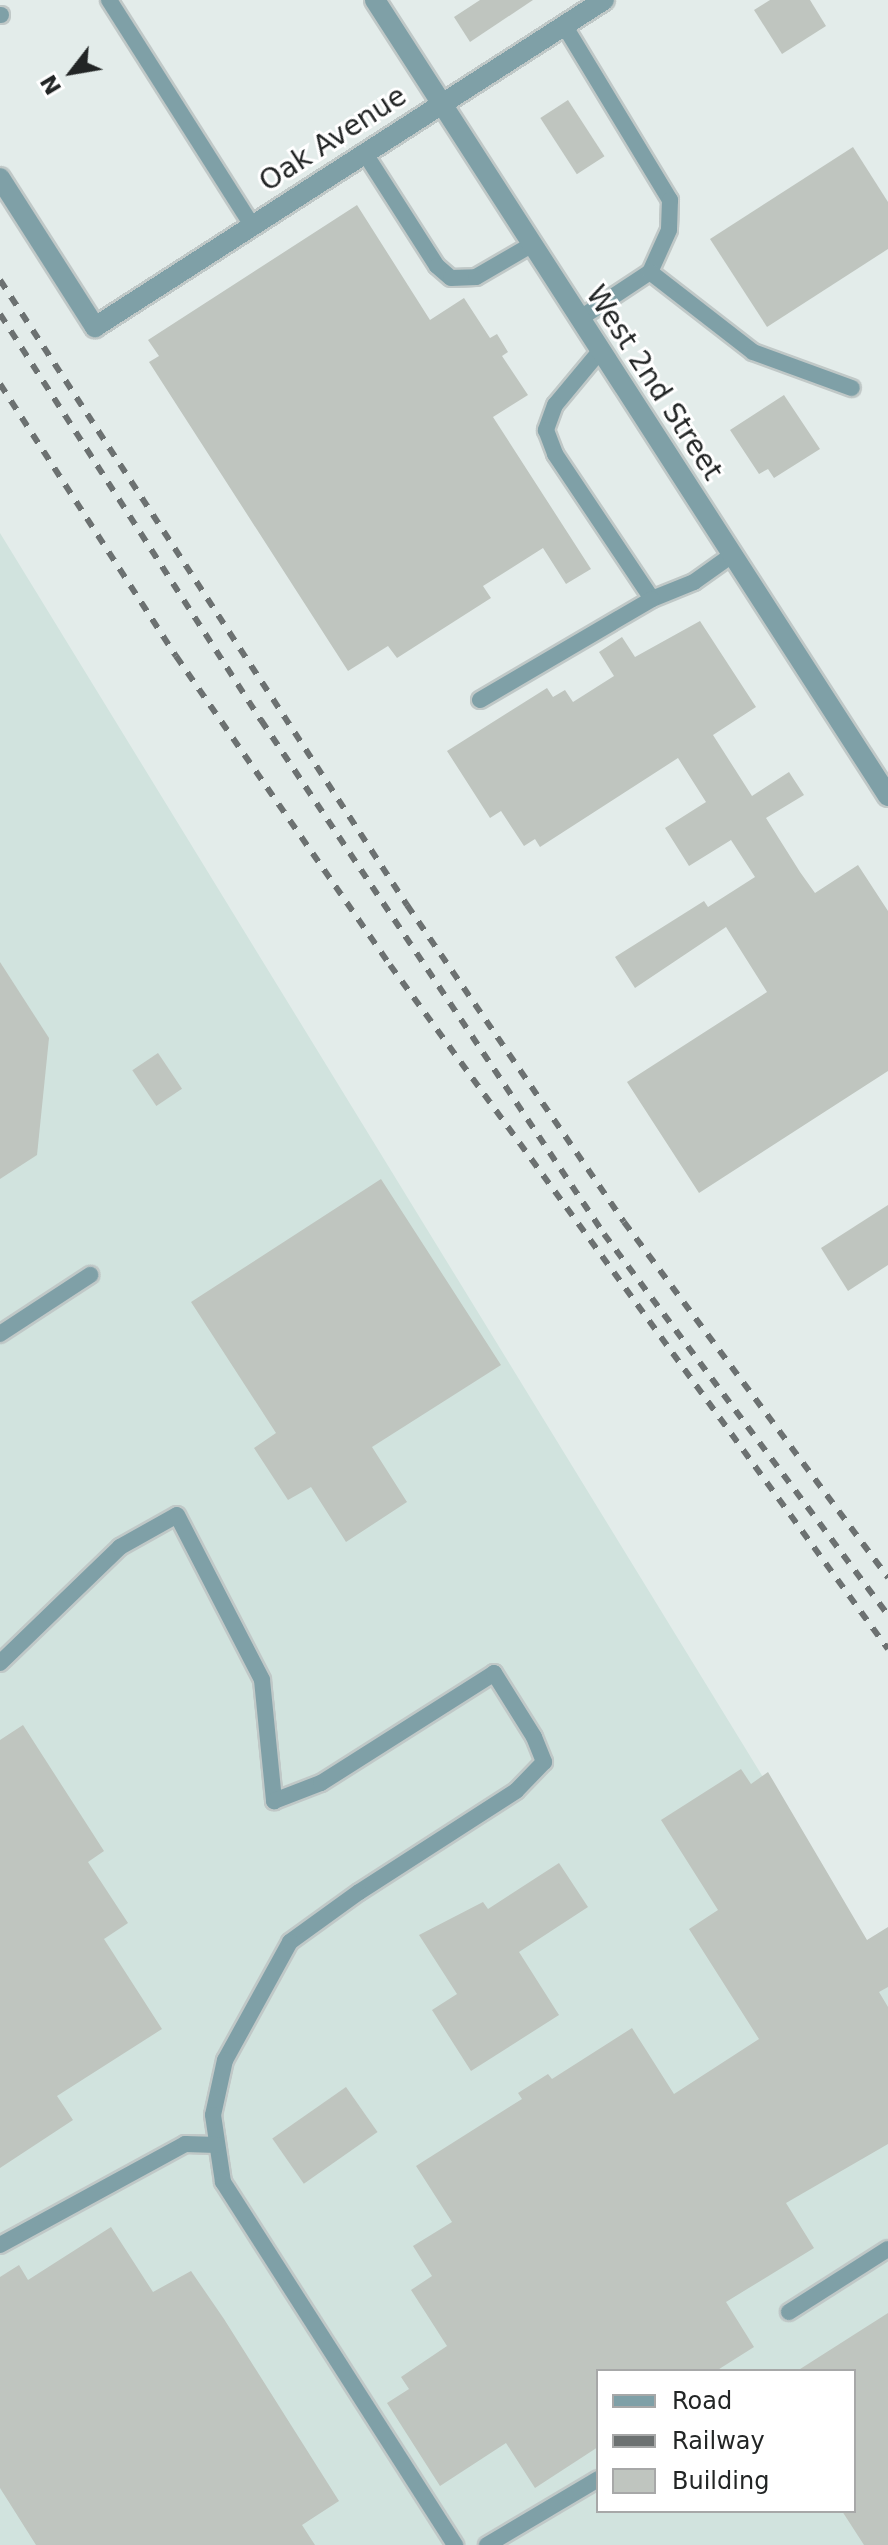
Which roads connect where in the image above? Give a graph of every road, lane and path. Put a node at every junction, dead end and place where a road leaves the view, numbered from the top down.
1 (109, 0) edge
2 (375, 0) edge
3 (604, 0) edge
4 (564, 25) junction
5 (439, 103) junction
6 (364, 152) junction
7 (0, 178) edge
8 (252, 225) junction
9 (531, 245) junction
10 (650, 272) junction
11 (579, 319) junction
12 (600, 351) junction
13 (852, 388) dead end
14 (732, 555) junction
15 (652, 599) junction
16 (480, 700) dead end
17 (888, 796) edge
18 (90, 1275) dead end
19 (0, 1334) edge
20 (0, 1663) edge
21 (217, 2145) junction
22 (0, 2245) edge
23 (888, 2249) edge
24 (789, 2312) dead end
25 (596, 2480) edge
26 (455, 2545) edge
27 (487, 2545) edge

1 - 8 lane
2 - 5 street, West 2nd Street
3 - 4 street, Oak Avenue
4 - 5 street, Oak Avenue
4 - 10 lane
5 - 6 street, Oak Avenue
5 - 9 street, West 2nd Street
6 - 8 street, Oak Avenue
6 - 9 lane
7 - 8 street, Oak Avenue
9 - 11 street, West 2nd Street
10 - 11 lane
10 - 13 lane
11 - 12 street, West 2nd Street
12 - 14 street, West 2nd Street
12 - 15 lane
14 - 15 lane
14 - 17 street, West 2nd Street
15 - 16 lane
18 - 19 lane
20 - 21 lane
21 - 22 lane
21 - 26 lane
23 - 24 lane
25 - 27 lane

